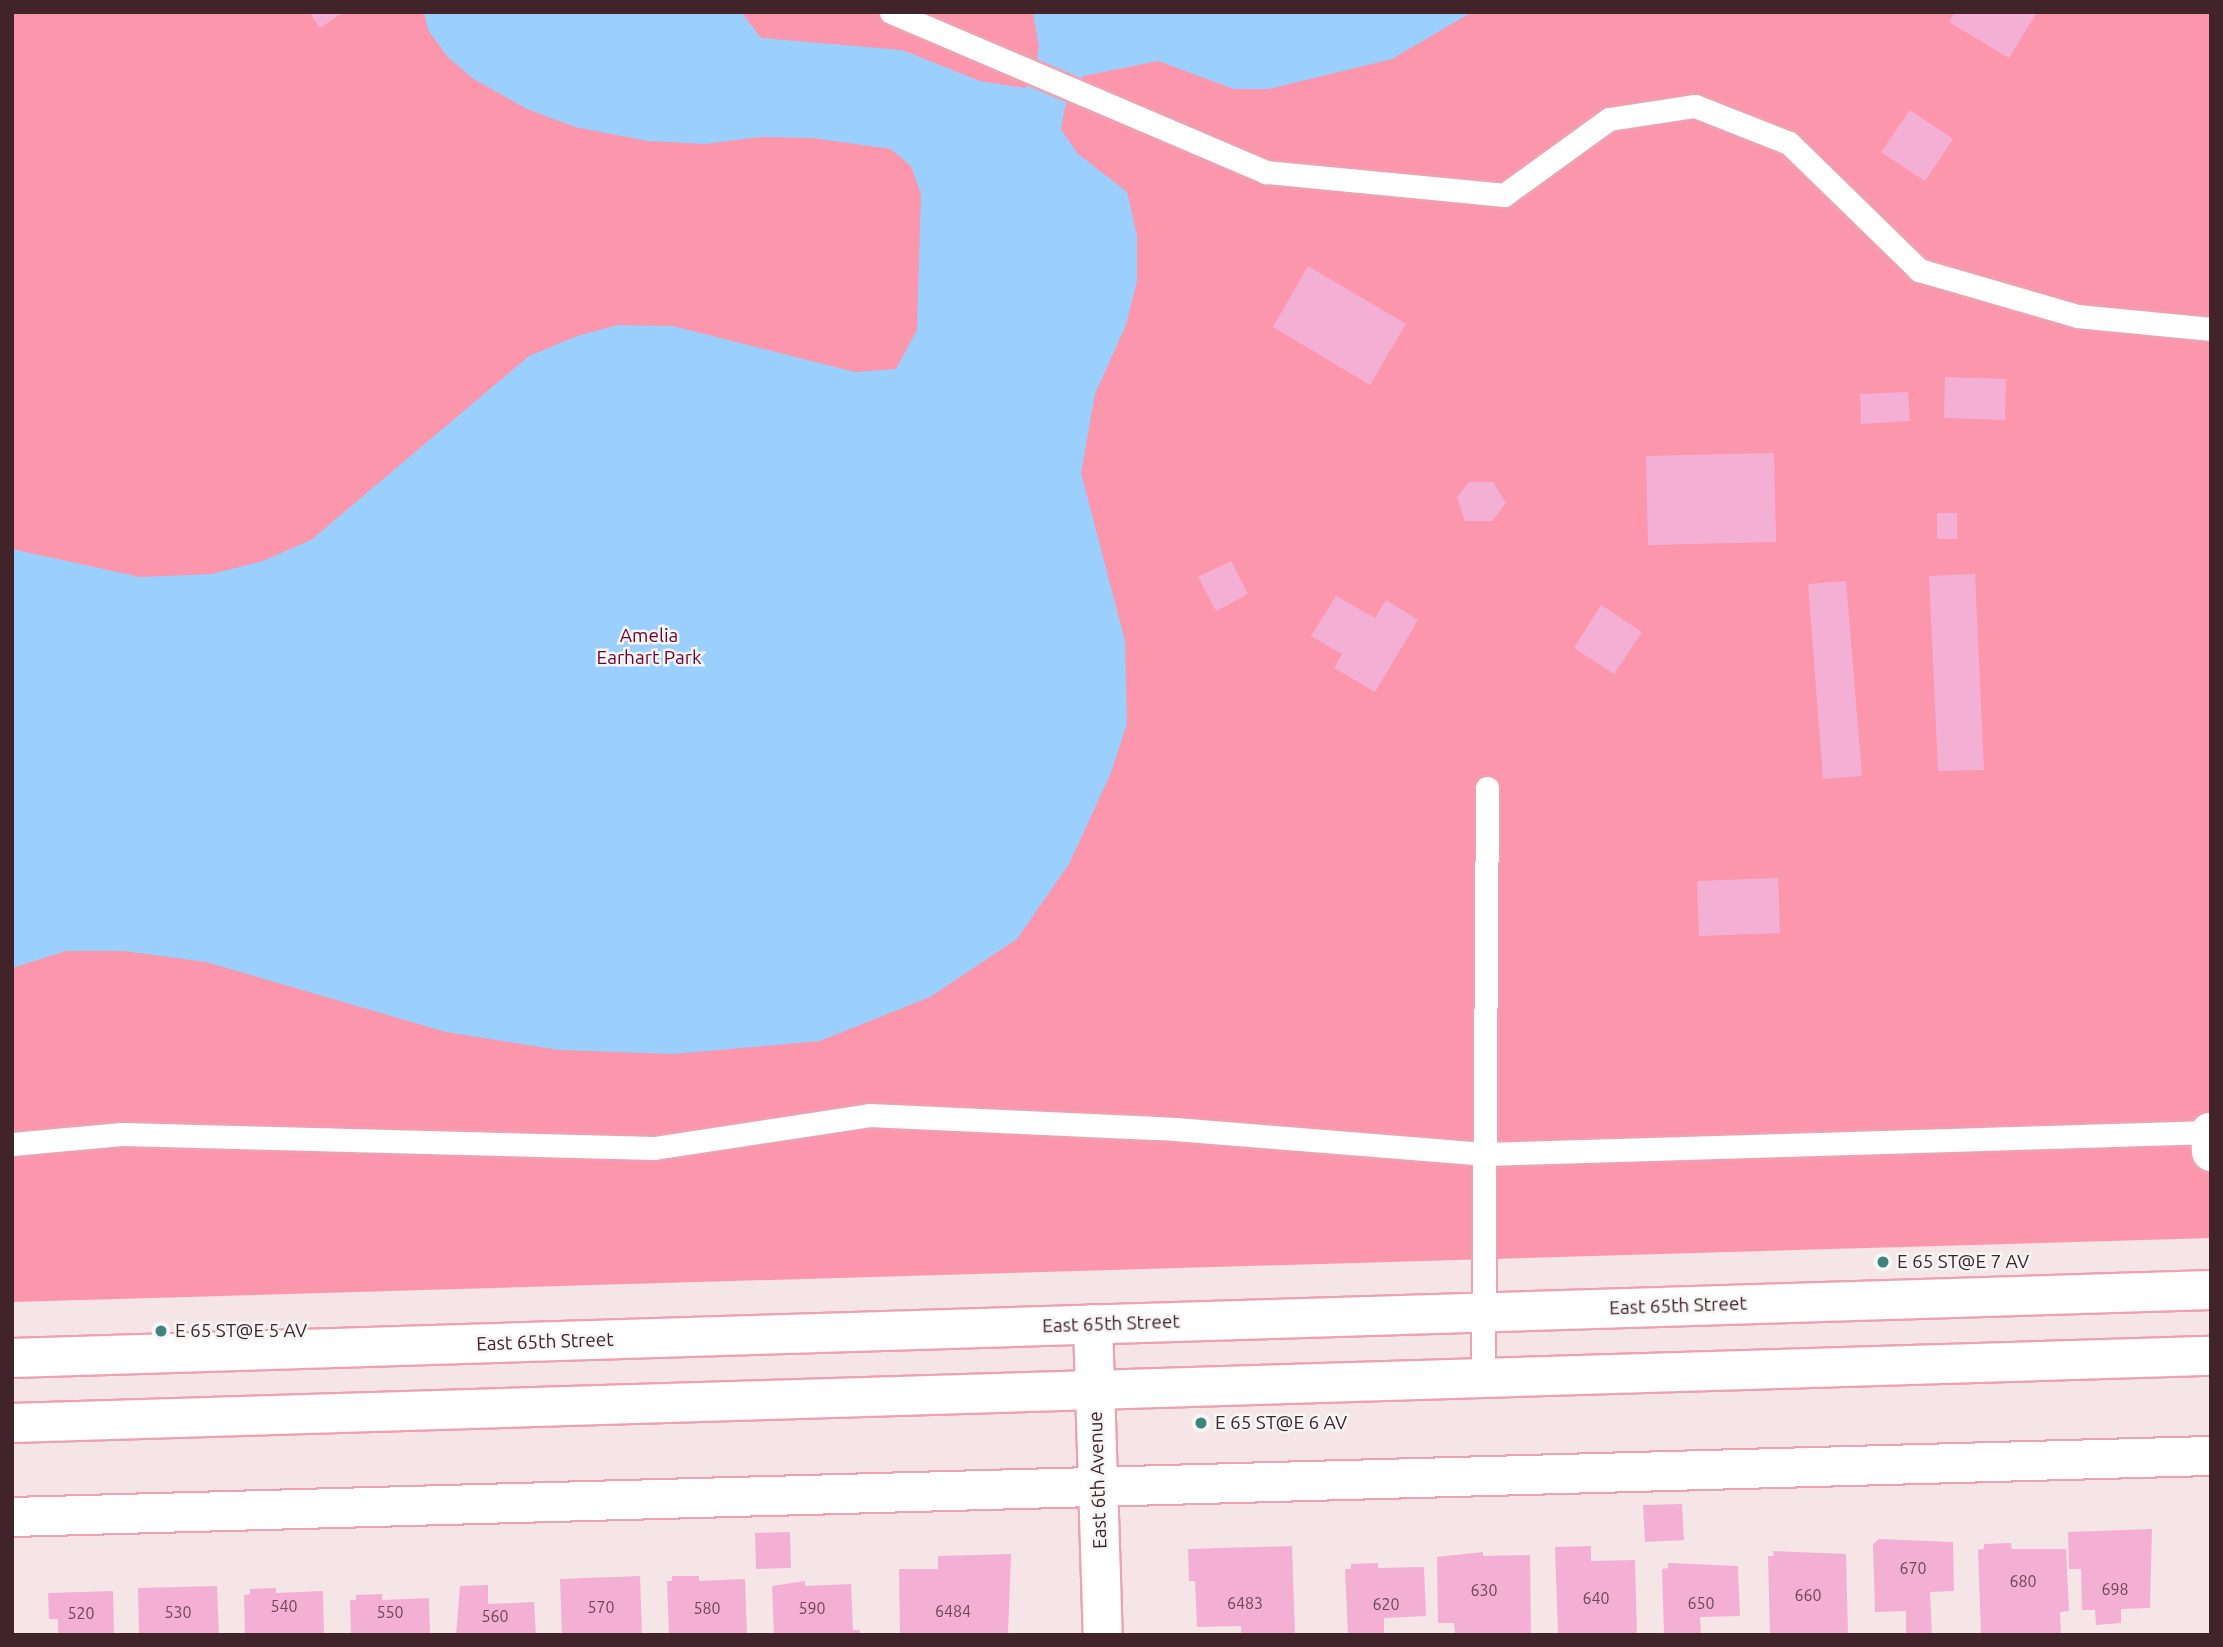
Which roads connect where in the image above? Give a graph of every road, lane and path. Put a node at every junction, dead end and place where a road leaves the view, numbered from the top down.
1 (891, 12) edge
2 (2211, 329) edge
3 (1487, 788) dead end
4 (2210, 1132) edge
5 (12, 1144) edge
6 (2211, 1152) edge
7 (1484, 1154) junction
8 (2211, 1290) edge
9 (1483, 1312) junction
10 (1093, 1324) junction
11 (2211, 1356) edge
12 (12, 1358) edge
13 (1483, 1378) junction
14 (1095, 1390) junction
15 (12, 1423) edge
16 (2211, 1456) edge
17 (1099, 1488) junction
18 (12, 1517) edge
19 (1103, 1635) edge

1 - 2 lane
3 - 7 lane
4 - 6 main road
4 - 7 lane
5 - 7 lane
7 - 9 lane
8 - 9 main road, East 65th Street
9 - 10 main road, East 65th Street
9 - 13 lane
10 - 12 main road, East 65th Street
10 - 14 main road, East 6th Avenue
11 - 13 main road
13 - 14 main road
14 - 15 main road
14 - 17 main road, East 6th Avenue
16 - 17 main road
17 - 18 main road
17 - 19 main road, East 6th Avenue

